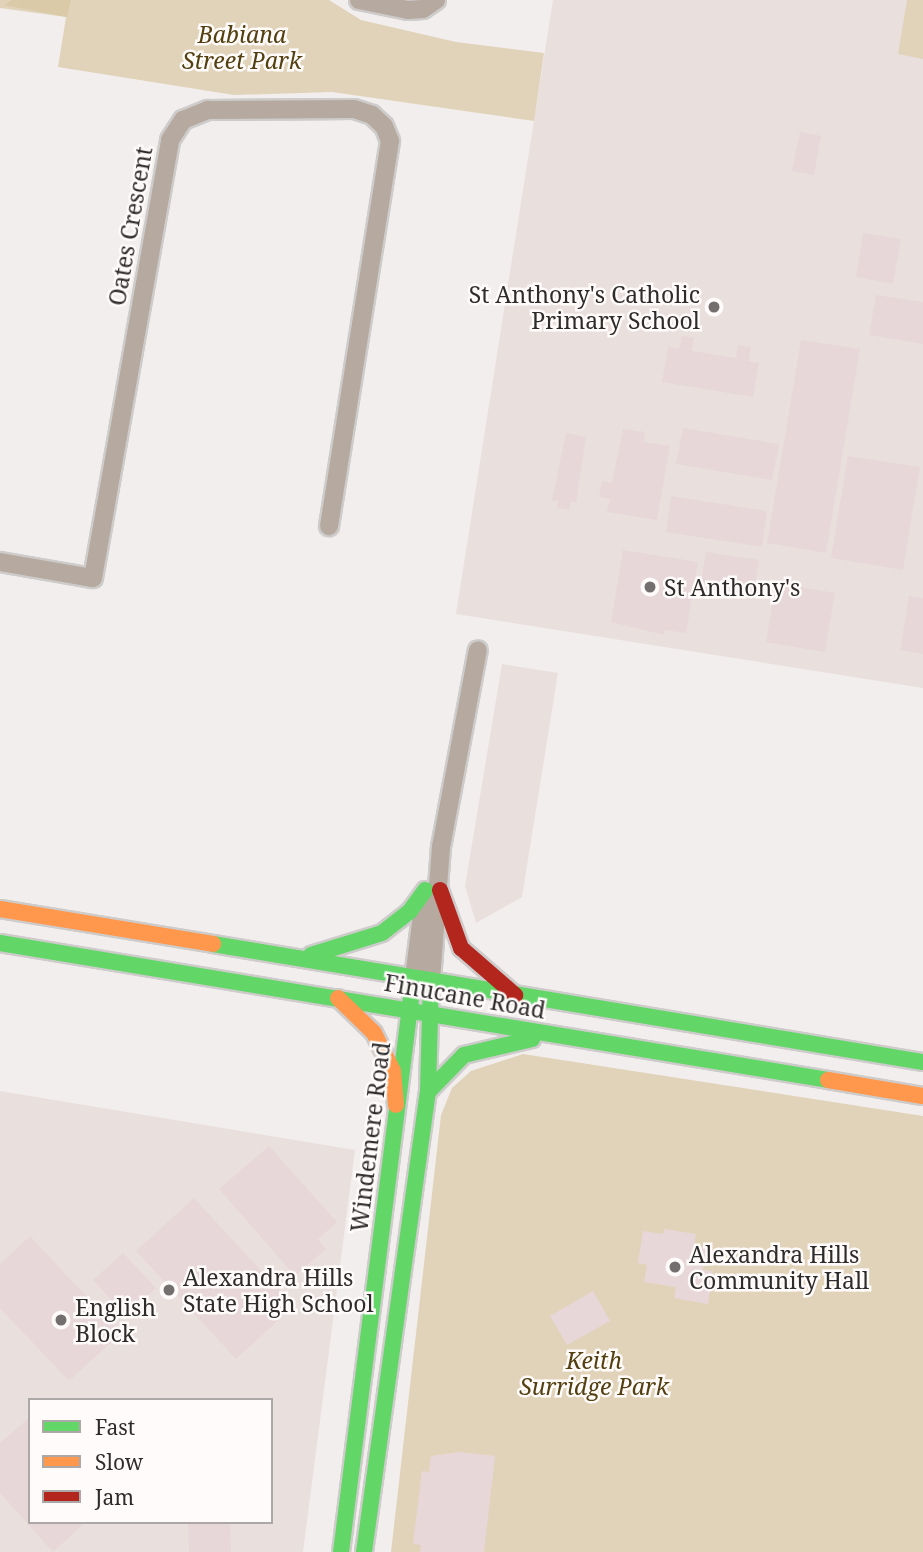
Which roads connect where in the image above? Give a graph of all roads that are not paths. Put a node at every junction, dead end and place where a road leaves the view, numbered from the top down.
1 (359, 0) edge
2 (436, 0) edge
3 (329, 526) dead end
4 (0, 562) edge
5 (478, 650) dead end
6 (433, 890) junction
7 (0, 909) edge
8 (0, 943) edge
9 (298, 958) junction
10 (423, 979) junction
11 (515, 995) junction
12 (338, 998) junction
13 (410, 1010) junction
14 (433, 1014) junction
15 (559, 1035) junction
16 (923, 1062) edge
17 (428, 1092) junction
18 (923, 1096) edge
19 (396, 1105) junction
20 (341, 1552) edge
21 (364, 1552) edge

1 - 2 street
3 - 4 street, Oates Crescent
5 - 6 street
6 - 9 main road
6 - 10 street
6 - 11 main road
7 - 9 main road, Finucane Road
8 - 12 main road, Finucane Road
9 - 10 main road, Finucane Road
10 - 11 main road, Finucane Road
10 - 13 main road, Windemere Road
10 - 14 main road
11 - 16 main road, Finucane Road
12 - 13 main road, Finucane Road
12 - 19 main road
13 - 14 main road, Finucane Road
13 - 19 main road, Windemere Road
14 - 15 main road, Finucane Road
14 - 17 main road
15 - 17 main road
15 - 18 main road, Finucane Road
17 - 21 main road
19 - 20 main road, Windemere Road

